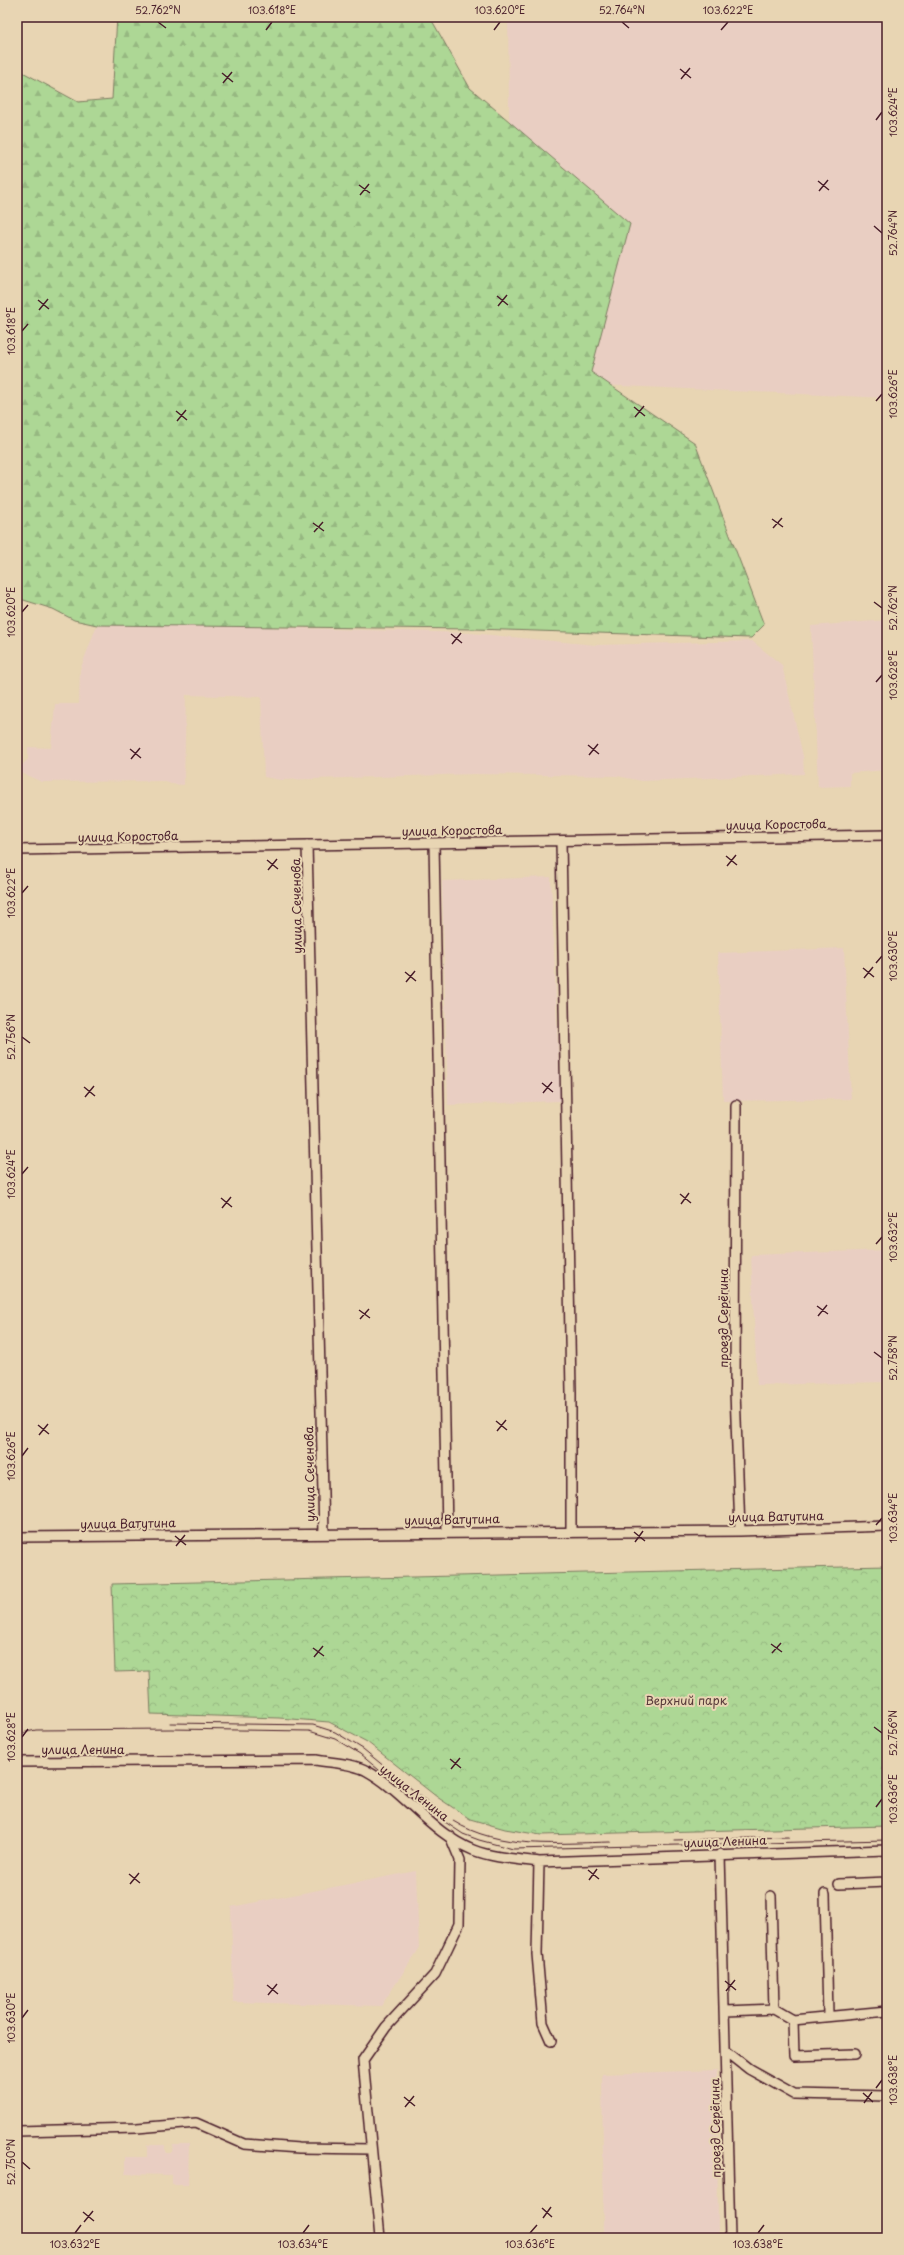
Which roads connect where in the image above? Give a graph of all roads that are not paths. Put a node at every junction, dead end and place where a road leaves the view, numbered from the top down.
1 (887, 835) edge
2 (561, 841) junction
3 (434, 843) junction
4 (307, 846) junction
5 (17, 850) edge
6 (736, 1105) dead end
7 (887, 1526) edge
8 (571, 1531) junction
9 (740, 1531) junction
10 (446, 1532) junction
11 (324, 1534) junction
12 (17, 1537) edge
13 (17, 1762) edge
14 (450, 1836) junction
15 (887, 1850) edge
16 (720, 1854) junction
17 (539, 1862) junction
18 (887, 1882) edge
19 (839, 1884) dead end
20 (825, 1894) dead end
21 (771, 1896) dead end
22 (774, 2009) junction
23 (887, 2011) edge
24 (726, 2014) junction
25 (828, 2015) junction
26 (793, 2020) junction
27 (551, 2041) dead end
28 (726, 2051) junction
29 (855, 2054) dead end
30 (887, 2096) edge
31 (17, 2130) edge
32 (371, 2149) junction
33 (380, 2238) edge
34 (730, 2238) edge

1 - 2 street, улица Коростова
2 - 3 street, улица Коростова
2 - 8 street
3 - 4 street, улица Коростова
3 - 10 street
4 - 5 street, улица Коростова
4 - 11 street, улица Сеченова
6 - 9 street, проезд Серёгина
7 - 9 street, улица Ватутина
8 - 9 street, улица Ватутина
8 - 10 street, улица Ватутина
10 - 11 street, улица Ватутина
11 - 12 street, улица Ватутина
13 - 14 street, улица Ленина
14 - 17 street, улица Ленина
14 - 32 street
15 - 16 street, улица Ленина
16 - 17 street, улица Ленина
16 - 24 street, проезд Серёгина
17 - 27 street
18 - 19 street
20 - 25 street
21 - 22 street
22 - 24 street
22 - 26 street
23 - 25 street
24 - 28 street, проезд Серёгина
25 - 26 street
26 - 29 street
28 - 30 street
28 - 34 street, проезд Серёгина
31 - 32 street
32 - 33 street

